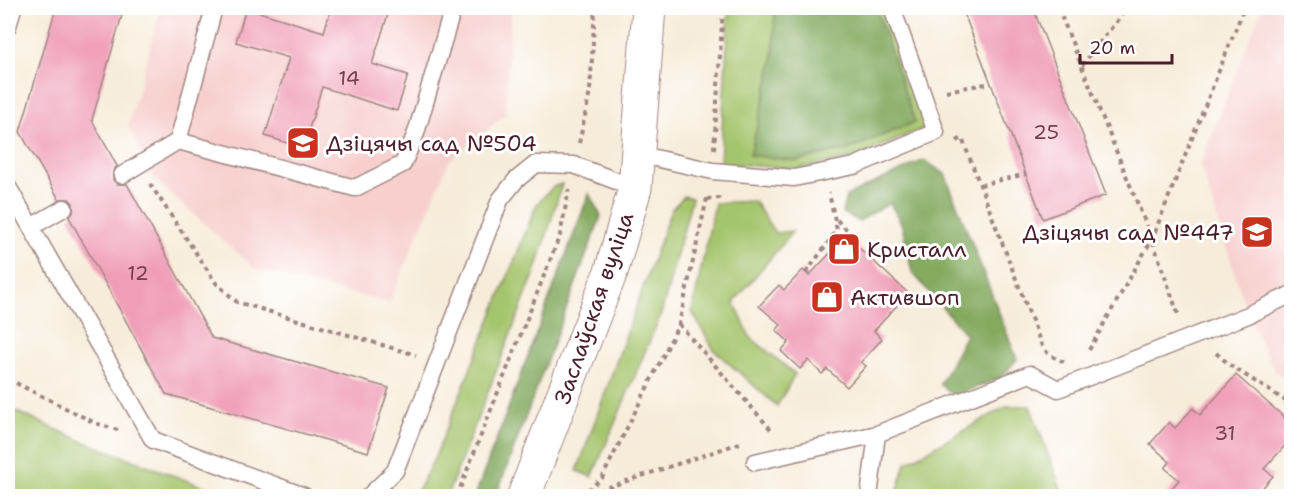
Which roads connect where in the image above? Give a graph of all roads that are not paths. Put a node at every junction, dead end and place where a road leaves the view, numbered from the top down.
1 (13, 8) edge
2 (214, 8) edge
3 (453, 8) edge
4 (649, 8) edge
5 (892, 8) edge
6 (8, 26) edge
7 (178, 141) junction
8 (637, 154) junction
9 (122, 175) dead end
10 (8, 187) edge
11 (635, 188) junction
12 (64, 208) dead end
13 (31, 227) junction
14 (1292, 294) edge
15 (877, 434) junction
16 (755, 462) road end
17 (304, 496) edge
18 (369, 496) edge
19 (524, 496) edge
20 (869, 496) edge

1 - 6 lane
2 - 7 lane
3 - 7 lane
4 - 8 main road, Заслаўская вуліца
5 - 8 lane
7 - 9 lane
8 - 11 main road, Заслаўская вуліца
10 - 13 lane
11 - 18 lane
11 - 19 main road, Заслаўская вуліца
12 - 13 lane
13 - 17 lane
14 - 15 lane
15 - 16 lane
15 - 20 lane

